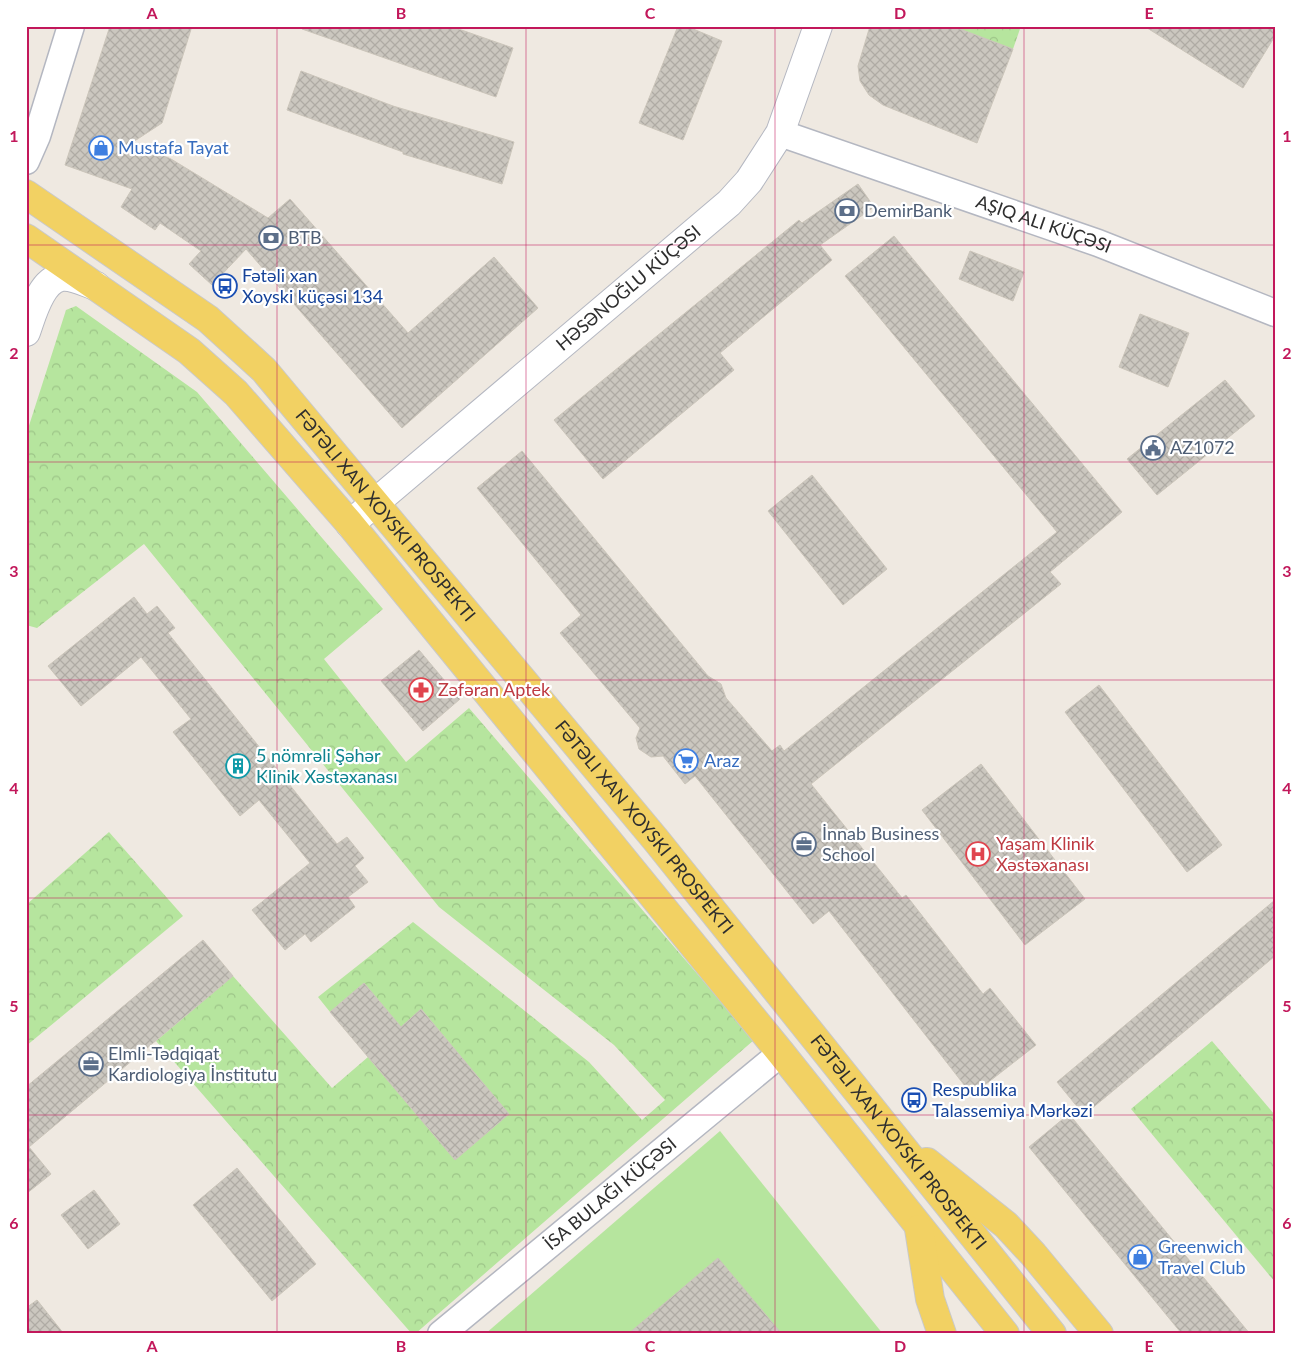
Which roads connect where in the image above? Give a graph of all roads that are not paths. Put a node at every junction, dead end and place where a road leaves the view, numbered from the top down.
1 (71, 26) edge
2 (818, 26) edge
3 (780, 133) junction
4 (26, 161) edge
5 (26, 194) edge
6 (26, 238) edge
7 (96, 286) junction
8 (1275, 314) edge
9 (28, 322) edge
10 (376, 502) junction
11 (350, 524) junction
12 (781, 1053) junction
13 (897, 1141) junction
14 (919, 1227) junction
15 (441, 1334) edge
16 (942, 1334) edge
17 (1006, 1334) edge
18 (1052, 1334) edge
19 (1099, 1334) edge

1 - 4 street
2 - 3 street, HƏSƏNOĞLU KÜÇƏSI
3 - 8 street
3 - 10 street, HƏSƏNOĞLU KÜÇƏSI
5 - 10 main road, FƏTƏLI XAN XOYSKI PROSPEKTI
6 - 7 main road, FƏTƏLI XAN XOYSKI PROSPEKTI
7 - 9 street
7 - 11 main road, FƏTƏLI XAN XOYSKI PROSPEKTI
10 - 11 street, HƏSƏNOĞLU KÜÇƏSI
10 - 13 main road, FƏTƏLI XAN XOYSKI PROSPEKTI
11 - 12 main road, FƏTƏLI XAN XOYSKI PROSPEKTI
12 - 14 main road, FƏTƏLI XAN XOYSKI PROSPEKTI
12 - 15 street
13 - 18 main road, FƏTƏLI XAN XOYSKI PROSPEKTI
13 - 19 main road
14 - 16 main road
14 - 17 main road, FƏTƏLI XAN XOYSKI PROSPEKTI

